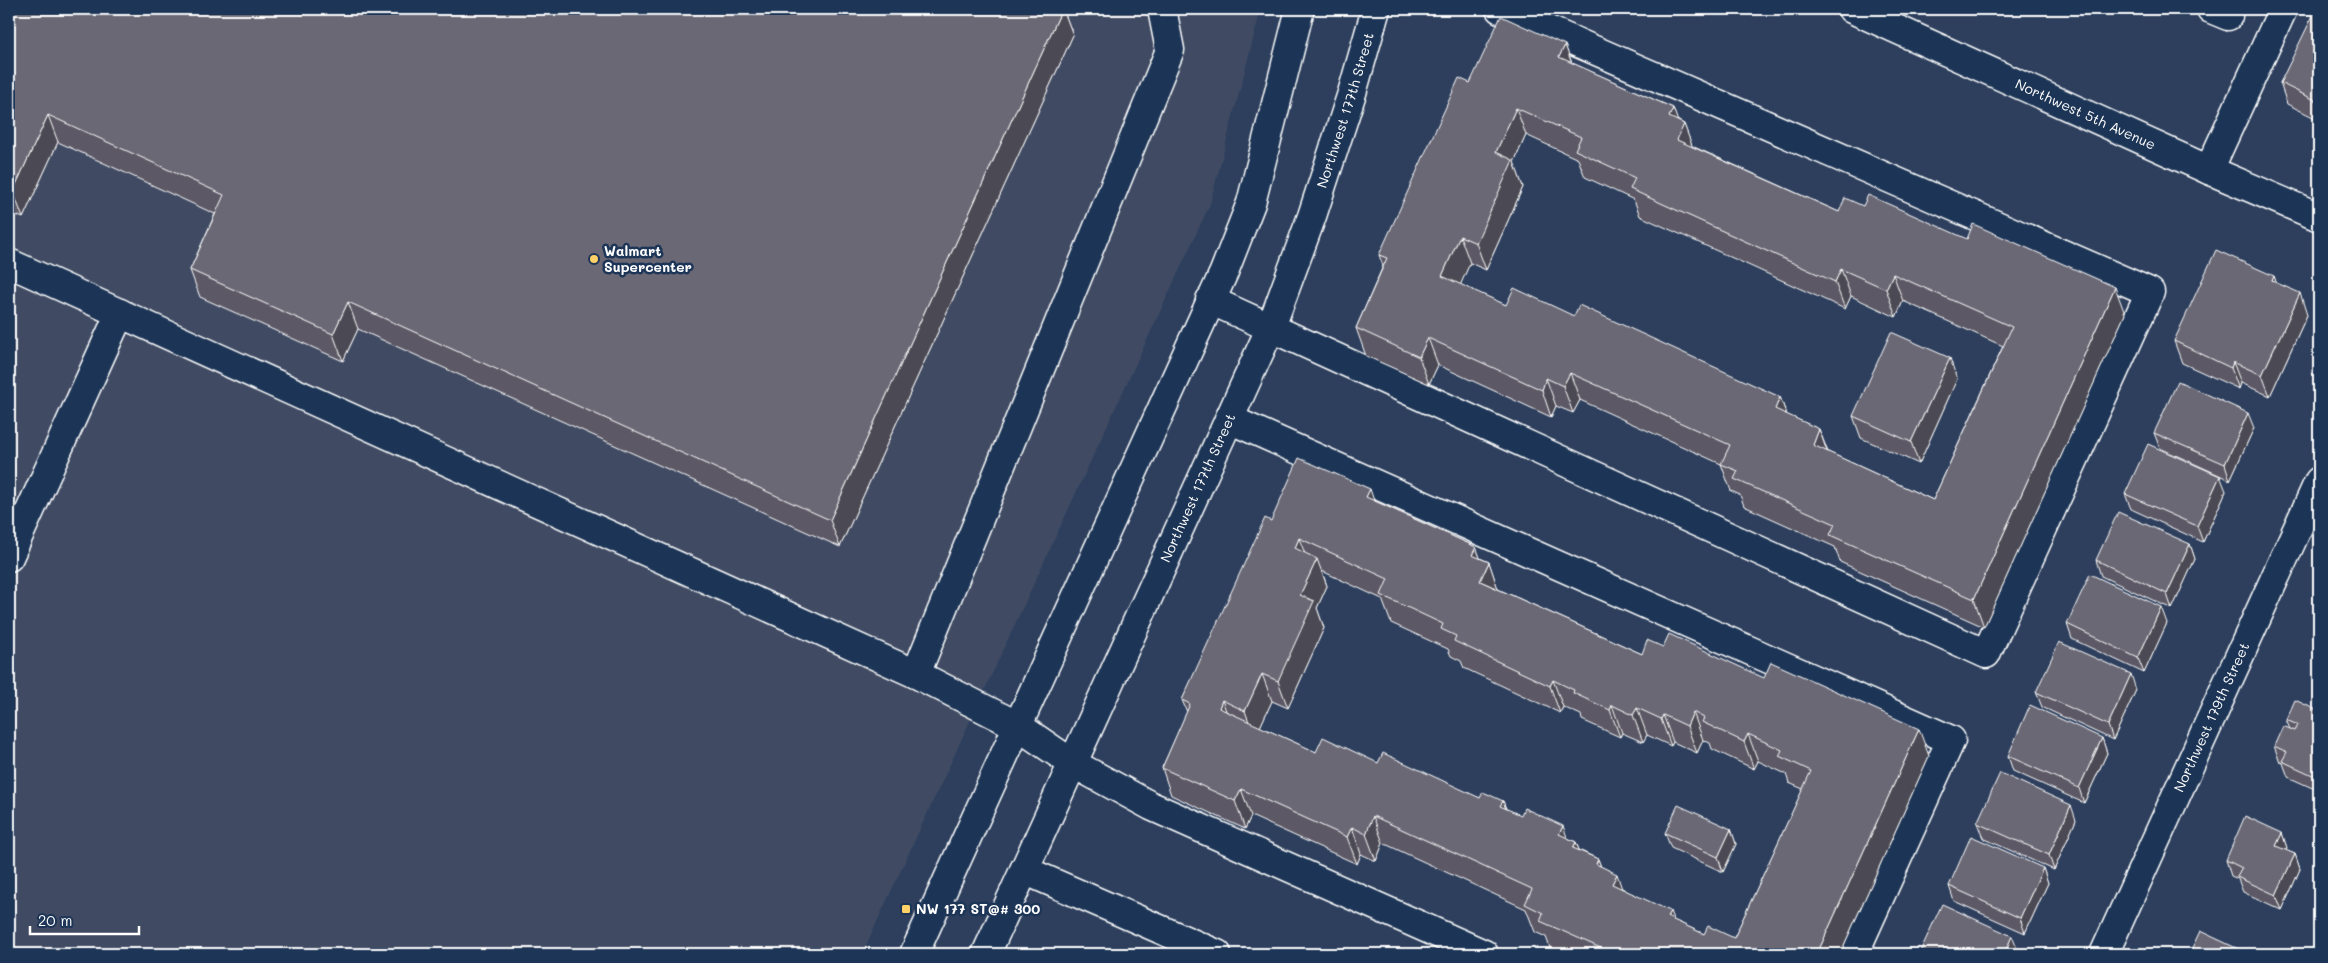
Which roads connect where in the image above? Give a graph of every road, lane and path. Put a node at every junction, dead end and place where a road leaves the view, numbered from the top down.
1 (1162, 9) edge
2 (1300, 9) edge
3 (1376, 9) edge
4 (1500, 9) edge
5 (1852, 9) edge
6 (2283, 9) edge
7 (2209, 170) junction
8 (2319, 217) edge
9 (9, 263) edge
10 (1210, 300) junction
11 (120, 313) junction
12 (1271, 327) junction
13 (1228, 419) junction
14 (2319, 480) edge
15 (9, 557) edge
16 (916, 674) junction
17 (1018, 726) junction
18 (1072, 763) junction
19 (1024, 870) junction
20 (914, 954) edge
21 (986, 954) edge
22 (1217, 954) edge
23 (1484, 954) edge
24 (1854, 954) edge
25 (2104, 954) edge

1 - 16 street
2 - 10 street
3 - 12 street, Northwest 177th Street
4 - 12 street
5 - 7 street, Northwest 5th Avenue
6 - 7 street
7 - 8 street, Northwest 5th Avenue
9 - 11 street
10 - 12 street
10 - 17 street
11 - 15 street
11 - 16 street
12 - 13 street, Northwest 177th Street
13 - 18 street, Northwest 177th Street
13 - 24 street
14 - 25 street, Northwest 179th Street
16 - 17 street
17 - 18 street
17 - 20 street
18 - 19 street, Northwest 177th Street
18 - 23 street
19 - 21 street, Northwest 177th Street
19 - 22 street

